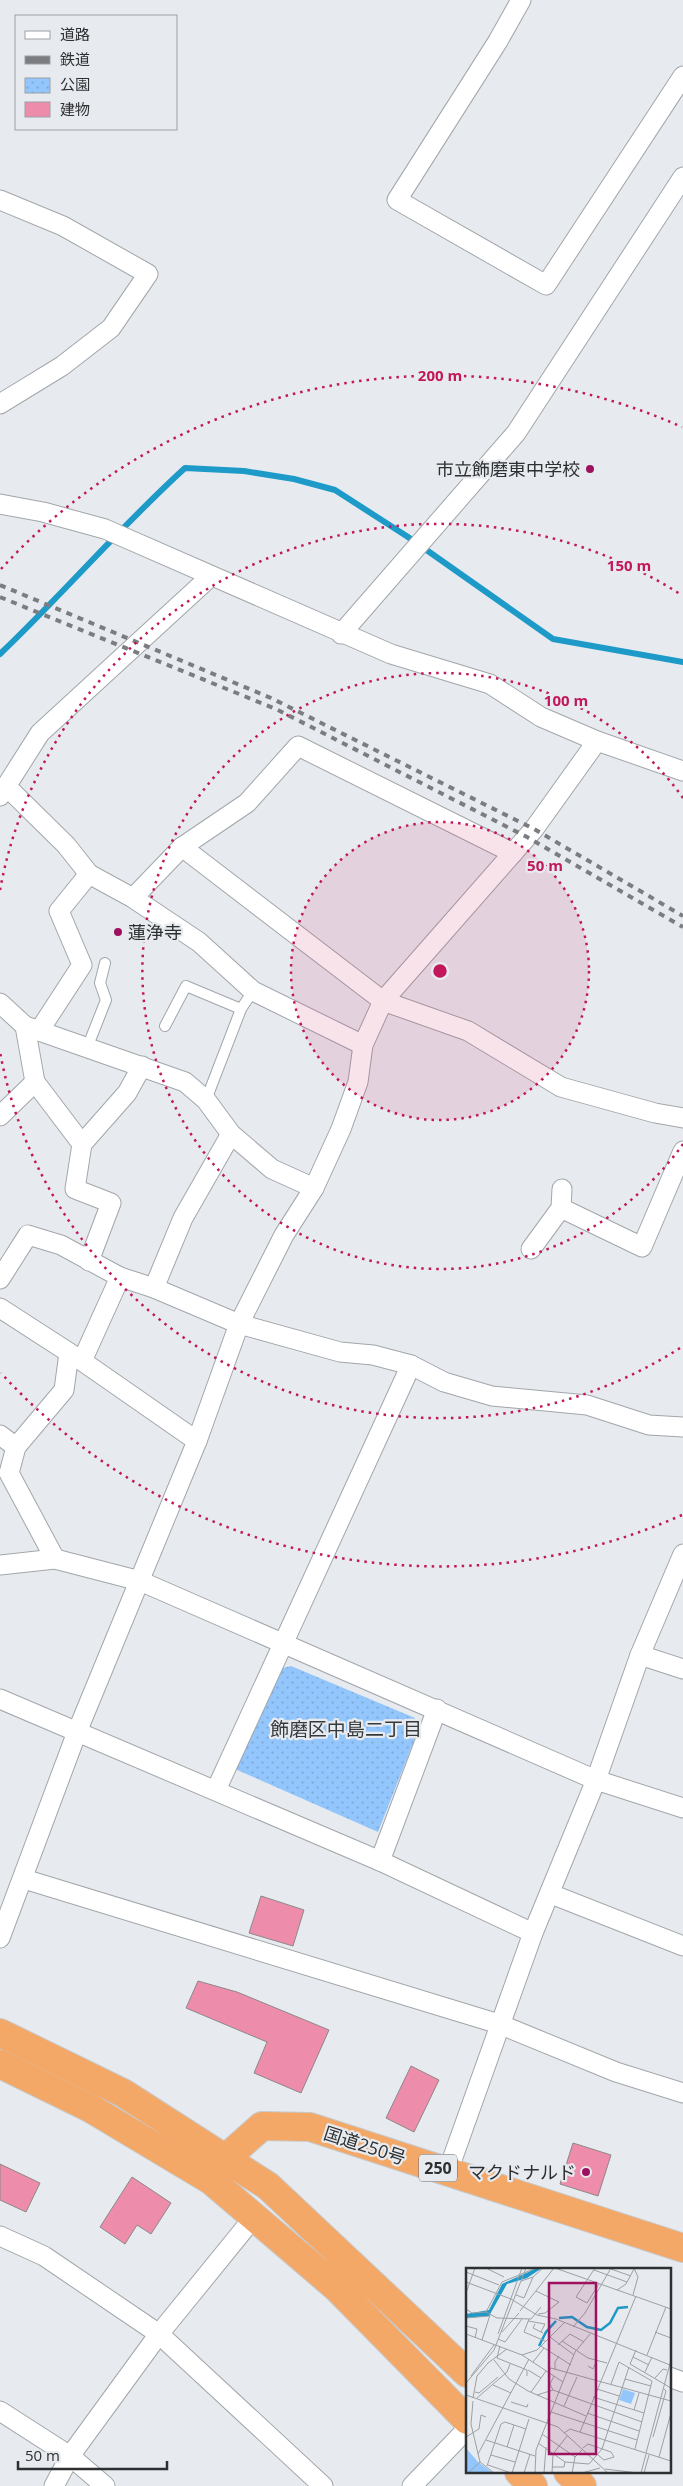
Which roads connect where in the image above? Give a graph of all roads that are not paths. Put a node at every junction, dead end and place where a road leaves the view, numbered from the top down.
1 (521, 0) edge
2 (683, 76) edge
3 (683, 177) edge
4 (0, 200) edge
5 (0, 404) edge
6 (0, 504) edge
7 (211, 576) junction
8 (341, 634) junction
9 (597, 740) junction
10 (683, 771) edge
11 (3, 792) edge
12 (182, 846) junction
13 (513, 853) junction
14 (89, 874) junction
15 (133, 898) junction
16 (105, 963) dead end
17 (253, 991) junction
18 (383, 1001) junction
19 (0, 1003) edge
20 (242, 1009) junction
21 (165, 1026) dead end
22 (32, 1029) junction
23 (363, 1045) junction
24 (87, 1048) junction
25 (142, 1066) junction
26 (35, 1082) junction
27 (206, 1100) junction
28 (0, 1116) edge
29 (683, 1118) edge
30 (231, 1134) junction
31 (82, 1144) junction
32 (683, 1151) edge
33 (314, 1188) junction
34 (531, 1249) dead end
35 (89, 1261) junction
36 (120, 1276) junction
37 (0, 1279) edge
38 (154, 1288) junction
39 (0, 1308) edge
40 (239, 1324) junction
41 (75, 1357) junction
42 (411, 1365) junction
43 (683, 1427) edge
44 (0, 1435) edge
45 (197, 1441) junction
46 (16, 1447) junction
47 (683, 1554) edge
48 (55, 1559) junction
49 (0, 1564) edge
50 (140, 1581) junction
51 (282, 1643) junction
52 (640, 1655) junction
53 (683, 1669) edge
54 (0, 1699) edge
55 (436, 1710) junction
56 (78, 1732) junction
57 (596, 1780) junction
58 (216, 1790) junction
59 (683, 1808) edge
60 (380, 1861) junction
61 (24, 1879) junction
62 (551, 1894) junction
63 (533, 1933) junction
64 (0, 1938) edge
65 (683, 1946) edge
66 (499, 2024) junction
67 (0, 2033) edge
68 (0, 2064) edge
69 (683, 2093) edge
70 (226, 2158) junction
71 (448, 2171) junction
72 (212, 2181) junction
73 (254, 2217) junction
74 (0, 2236) edge
75 (683, 2248) edge
76 (160, 2334) junction
77 (466, 2373) edge
78 (670, 2377) edge
79 (683, 2382) edge
80 (0, 2411) edge
81 (466, 2419) edge
82 (466, 2430) edge
83 (70, 2456) junction
84 (521, 2474) edge
85 (570, 2474) edge
86 (54, 2486) edge
87 (106, 2486) edge
88 (324, 2486) edge
89 (412, 2486) edge
90 (533, 2486) edge
91 (582, 2486) edge

1 - 2 street
3 - 8 street
4 - 5 street
6 - 7 street
7 - 8 street
7 - 11 street
8 - 9 street
9 - 10 street
9 - 13 street
11 - 14 street
12 - 13 street
12 - 15 street
12 - 18 street
13 - 18 street
14 - 15 street
14 - 22 street
15 - 17 street
16 - 24 lane
17 - 20 lane
17 - 23 street
18 - 23 street
18 - 29 street
19 - 22 street
20 - 21 lane
20 - 27 lane
22 - 24 street
22 - 26 street
23 - 33 street
24 - 25 street
25 - 27 street
25 - 31 street
26 - 28 street
26 - 31 street
27 - 30 street
30 - 33 street
30 - 38 street
31 - 35 street
32 - 34 street
33 - 40 street
35 - 36 street
35 - 37 street
36 - 38 street
36 - 41 street
38 - 40 street
39 - 41 street
40 - 42 street
40 - 45 street
41 - 45 street
41 - 46 street
42 - 43 street
42 - 51 street
44 - 46 street
45 - 50 street
46 - 48 street
47 - 52 street
48 - 49 street
48 - 50 street
50 - 51 street
50 - 56 street
51 - 55 street
51 - 58 street
52 - 53 street
52 - 57 street
54 - 56 street
55 - 57 street
55 - 60 street
56 - 58 street
56 - 61 street
57 - 59 street
57 - 62 street
58 - 60 street
60 - 63 street
61 - 64 street
61 - 66 street
62 - 63 street
62 - 65 street
63 - 66 street
66 - 69 street
66 - 71 street
67 - 70 highway
68 - 72 highway
70 - 71 highway, 国道250号 / 250
70 - 72 highway, 国道250号 / 250
70 - 77 highway
71 - 75 highway, 国道250号 / 250
72 - 73 highway
73 - 76 street
73 - 81 highway
74 - 76 street
76 - 83 street
76 - 88 street
78 - 79 street
80 - 83 street
82 - 89 street
83 - 86 street
83 - 87 street
84 - 90 highway
85 - 91 highway

